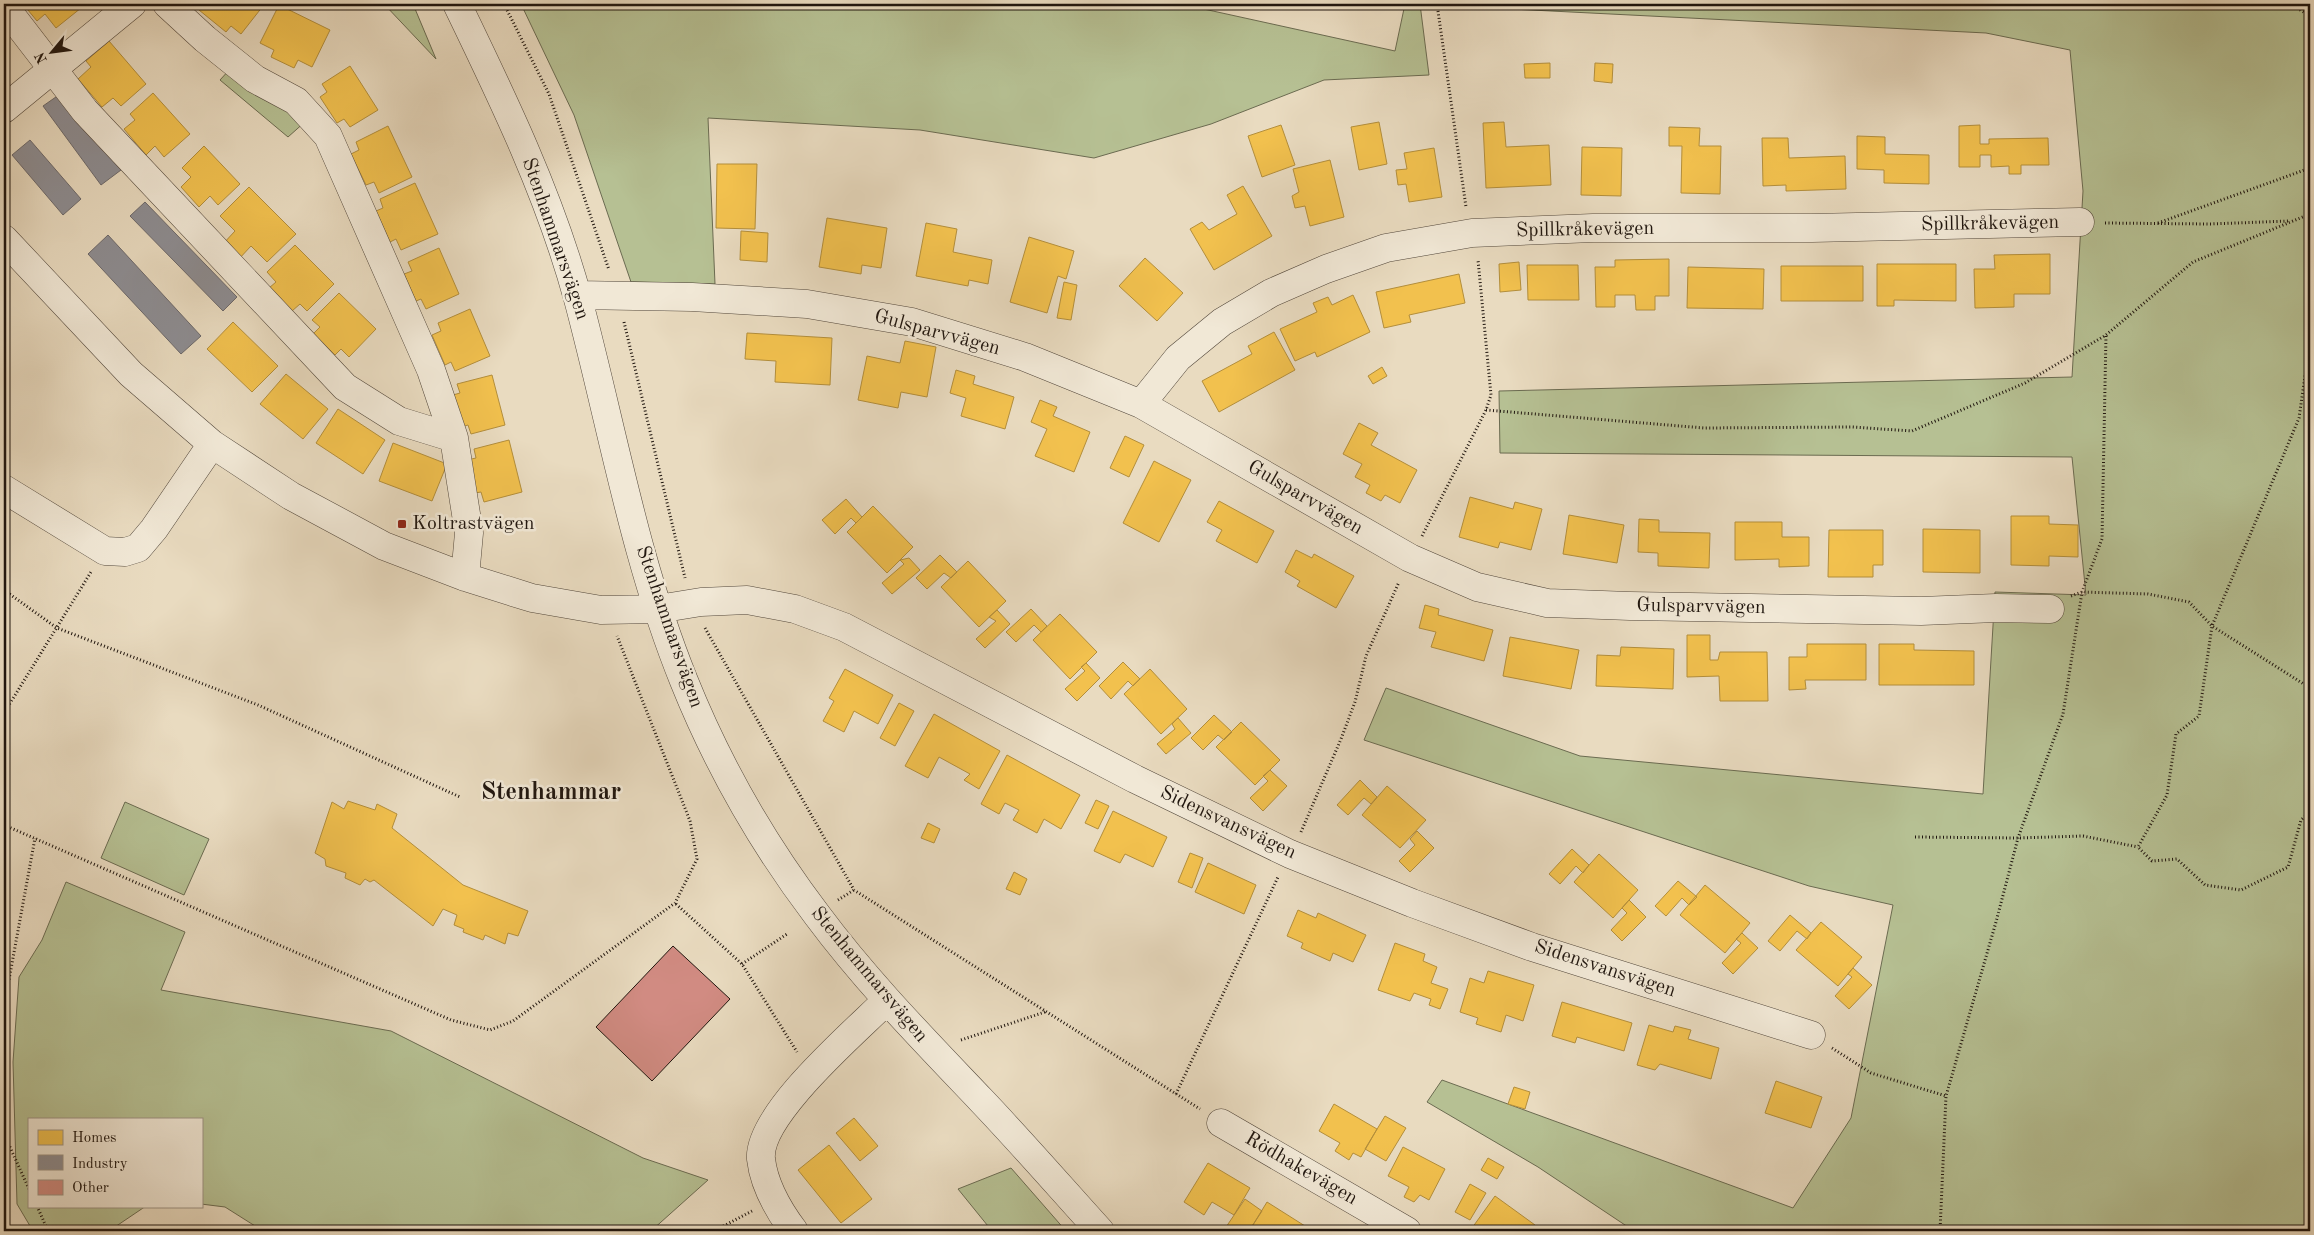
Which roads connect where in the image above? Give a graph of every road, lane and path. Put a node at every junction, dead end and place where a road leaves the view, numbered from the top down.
1 (132, 4) edge
2 (167, 4) edge
3 (457, 4) edge
4 (504, 4) edge
5 (1443, 4) edge
6 (2291, 4) edge
7 (4, 6) edge
8 (1437, 9) dead end
9 (2310, 16) edge
10 (53, 69) junction
11 (4, 109) edge
12 (2310, 168) edge
13 (2310, 214) edge
14 (2292, 221) junction
15 (2080, 222) joint
16 (2155, 223) junction
17 (4, 239) edge
18 (576, 294) junction
19 (616, 296) junction
20 (2106, 335) junction
21 (2310, 341) edge
22 (1141, 404) junction
23 (1486, 410) dead end
24 (454, 438) junction
25 (212, 444) junction
26 (4, 489) edge
27 (105, 550) junction
28 (465, 577) junction
29 (4, 590) edge
30 (2082, 592) junction
31 (692, 603) junction
32 (658, 609) junction
33 (2050, 609) dead end
34 (607, 610) junction
35 (2212, 626) junction
36 (56, 628) junction
37 (2310, 688) edge
38 (4, 713) edge
39 (460, 797) dead end
40 (2310, 812) edge
41 (4, 825) edge
42 (1916, 837) dead end
43 (35, 838) junction
44 (2018, 838) junction
45 (2138, 847) junction
46 (854, 890) junction
47 (838, 900) dead end
48 (676, 903) junction
49 (787, 934) dead end
50 (742, 964) junction
51 (886, 1001) junction
52 (4, 1006) edge
53 (1046, 1012) junction
54 (1811, 1035) joint
55 (934, 1050) junction
56 (811, 1074) junction
57 (1176, 1094) dead end
58 (1946, 1096) junction
59 (1220, 1123) dead end
60 (4, 1134) edge
61 (28, 1187) edge
62 (775, 1200) junction
63 (38, 1208) edge
64 (48, 1231) edge
65 (714, 1231) edge
66 (794, 1231) edge
67 (1100, 1231) edge
68 (1408, 1231) edge
69 (1940, 1231) edge

1 - 10 street
2 - 24 street
3 - 18 street, Stenhammarsvägen
4 - 19 path
5 - 8 path
6 - 9 path
7 - 10 street
10 - 11 street
10 - 24 street
12 - 16 path
13 - 14 path
14 - 16 path
14 - 20 path
15 - 16 path
15 - 22 street, Spillkråkevägen
17 - 25 street
18 - 19 street, Gulsparvvägen
18 - 32 street, Stenhammarsvägen
19 - 22 street, Gulsparvvägen
19 - 31 path
20 - 23 path
20 - 30 path
21 - 35 path
22 - 33 street, Gulsparvvägen
24 - 28 street
25 - 27 street
25 - 28 street
26 - 27 street
27 - 36 path
28 - 34 street
29 - 36 path
30 - 35 path
30 - 44 path
31 - 32 street, Sidensvansvägen
31 - 46 path
31 - 54 street, Sidensvansvägen
32 - 34 street
32 - 51 street, Stenhammarsvägen
34 - 48 path
35 - 37 path
35 - 45 path
36 - 38 path
36 - 39 path
40 - 45 path
41 - 43 path
42 - 44 path
43 - 48 path
43 - 52 path
44 - 45 path
44 - 58 path
46 - 47 path
46 - 53 path
48 - 50 path
49 - 50 path
50 - 56 path
51 - 55 street, Stenhammarsvägen
51 - 56 street
53 - 55 path
53 - 57 path
54 - 58 path
55 - 67 street, Stenhammarsvägen
56 - 62 street
58 - 69 path
59 - 68 street, Rödhakevägen
60 - 61 path
62 - 65 path
62 - 66 street
63 - 64 path

